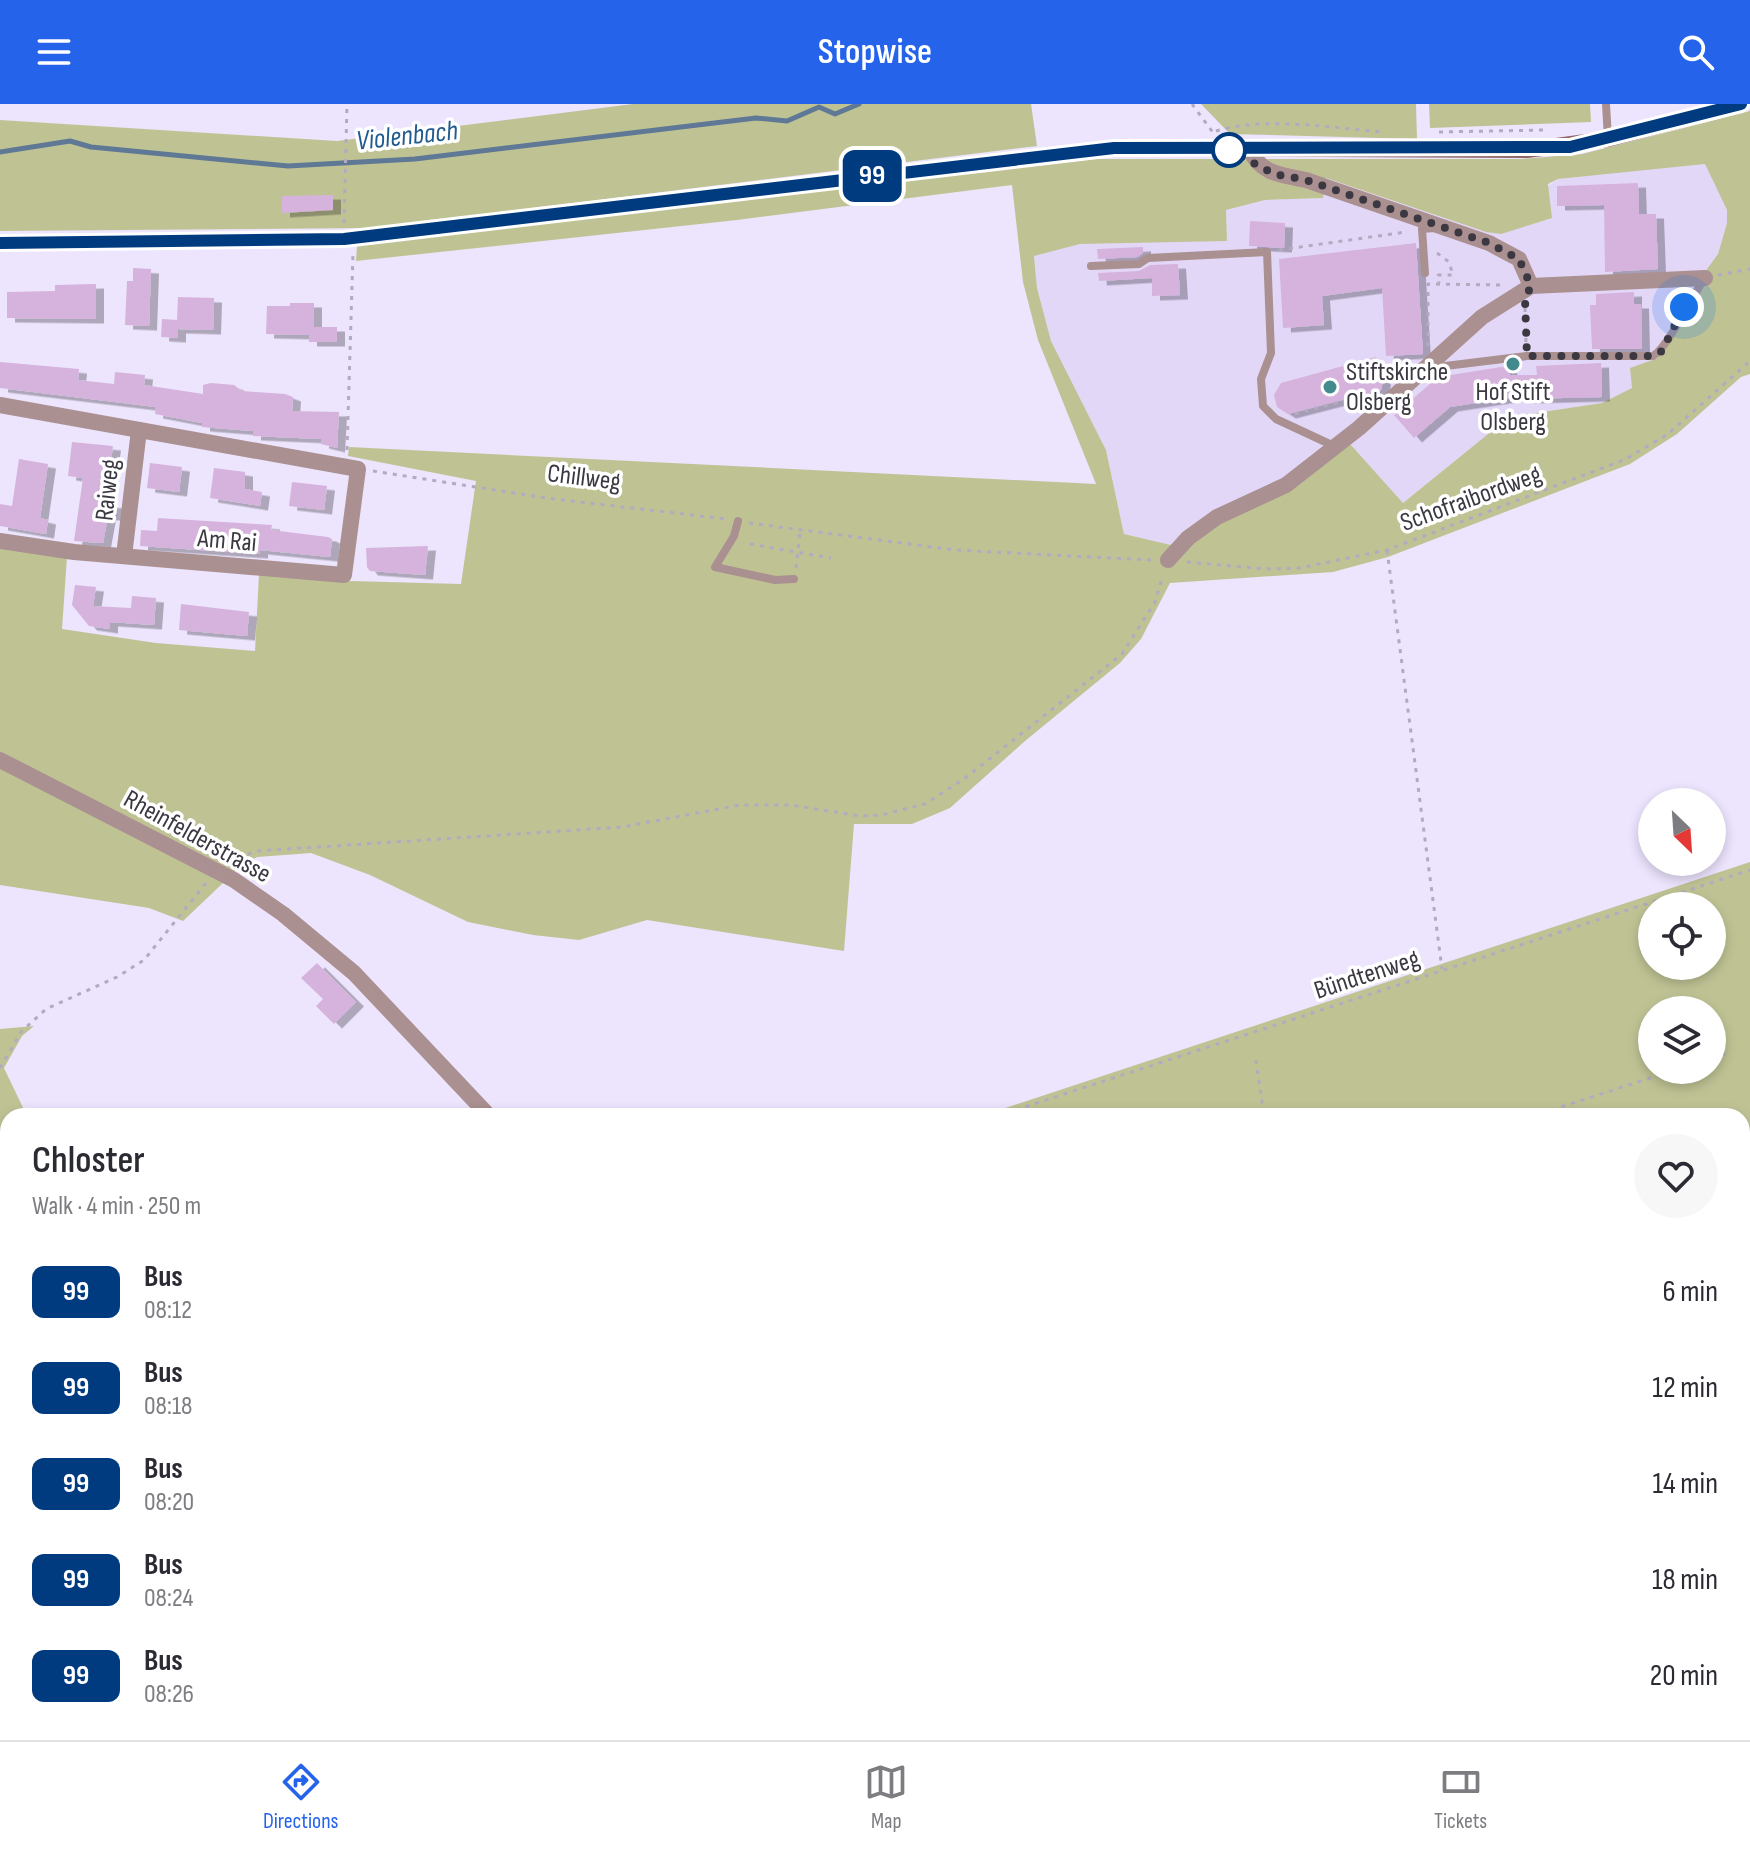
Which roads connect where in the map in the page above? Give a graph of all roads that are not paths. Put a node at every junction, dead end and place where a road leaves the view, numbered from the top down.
1 (1606, 104) edge
2 (1741, 104) edge
3 (1608, 139) junction
4 (1250, 150) junction
5 (1443, 226) junction
6 (0, 243) edge
7 (1091, 266) dead end
8 (1425, 273) dead end
9 (1705, 278) joint
10 (1531, 286) junction
11 (1428, 368) junction
12 (0, 405) edge
13 (139, 430) junction
14 (1334, 446) junction
15 (738, 521) road end
16 (0, 541) edge
17 (124, 556) junction
18 (1168, 560) road end
19 (794, 579) road end
20 (0, 760) edge
21 (481, 1108) edge

1 - 3 lane
2 - 3 street
3 - 4 street
4 - 5 street
4 - 6 street
5 - 8 lane
5 - 10 street
7 - 14 lane
9 - 10 street
9 - 11 lane
10 - 11 street
11 - 14 street
12 - 13 street
13 - 17 street, Raiweg
13 - 17 street, Am Rai
14 - 18 street
15 - 19 lane
16 - 17 street, Am Rai
20 - 21 street, Rheinfelderstrasse

